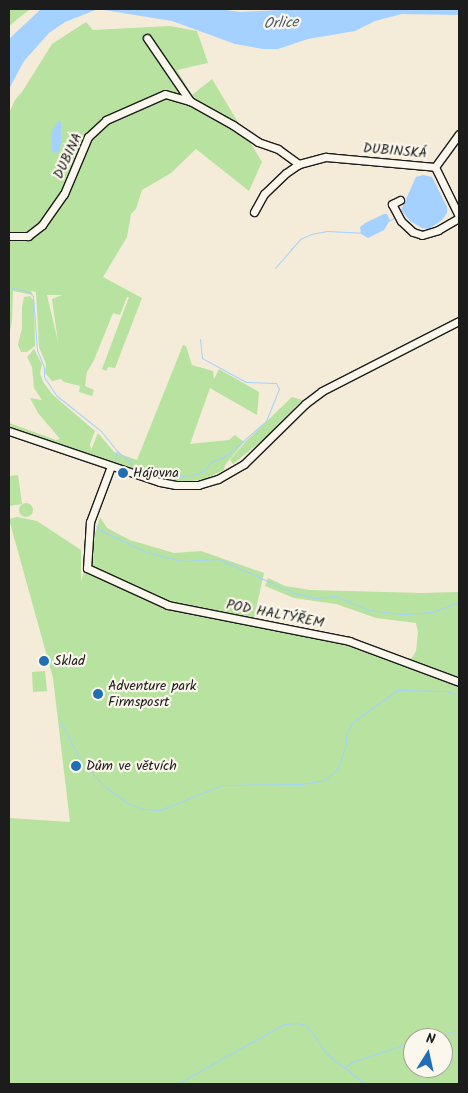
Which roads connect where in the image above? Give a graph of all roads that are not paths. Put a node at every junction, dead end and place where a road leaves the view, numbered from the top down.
1 (147, 38) dead end
2 (190, 101) junction
3 (459, 134) edge
4 (300, 164) junction
5 (435, 167) junction
6 (400, 200) dead end
7 (254, 212) dead end
8 (459, 217) edge
9 (9, 236) edge
10 (459, 321) edge
11 (9, 431) edge
12 (111, 466) junction
13 (459, 682) edge

1 - 2 street, DUBINA
2 - 4 street, DUBINA
2 - 9 street, DUBINA
3 - 5 street
4 - 5 street, DUBINSKÁ
4 - 7 street
5 - 8 street, DUBINSKÁ
6 - 8 street
10 - 12 street
11 - 12 street
12 - 13 street, POD HALTÝŘEM

